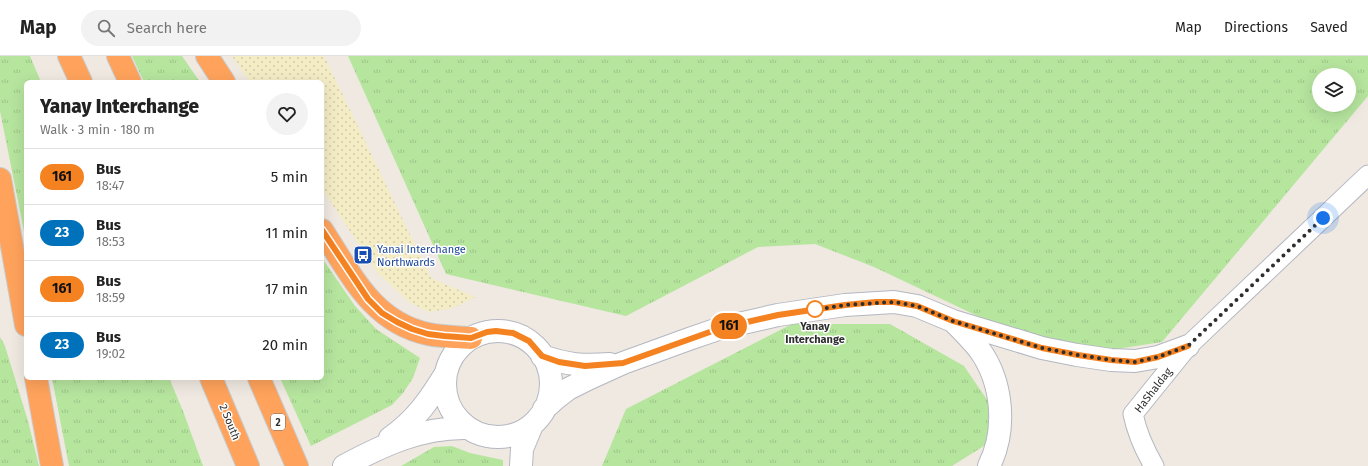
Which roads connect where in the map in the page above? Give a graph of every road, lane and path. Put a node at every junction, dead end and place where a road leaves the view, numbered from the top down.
1 (70, 56) edge
2 (118, 56) edge
3 (207, 56) edge
4 (80, 80) edge
5 (129, 80) edge
6 (223, 80) edge
7 (1368, 175) edge
8 (0, 179) edge
9 (324, 233) edge
10 (24, 314) edge
11 (953, 321) junction
12 (471, 338) junction
13 (1188, 346) junction
14 (542, 356) junction
15 (623, 363) junction
16 (446, 373) junction
17 (36, 380) edge
18 (212, 380) edge
19 (260, 380) edge
20 (538, 417) junction
21 (467, 428) junction
22 (371, 452) junction
23 (52, 466) edge
24 (248, 466) edge
25 (297, 466) edge
26 (344, 466) edge
27 (521, 466) edge
28 (989, 466) edge
29 (1154, 466) edge

1 - 4 highway
2 - 5 highway
3 - 6 highway
7 - 13 street, HaShaldag
8 - 10 highway
9 - 12 highway
11 - 13 main road
11 - 15 main road
11 - 28 main road
12 - 14 main road
12 - 16 main road
13 - 29 street, HaShaldag
14 - 15 main road
14 - 20 main road
15 - 20 main road
16 - 21 main road
16 - 22 main road
17 - 23 highway
18 - 24 highway, 2 South
19 - 25 highway, 2
20 - 21 main road
20 - 27 main road
21 - 22 main road
22 - 26 main road

